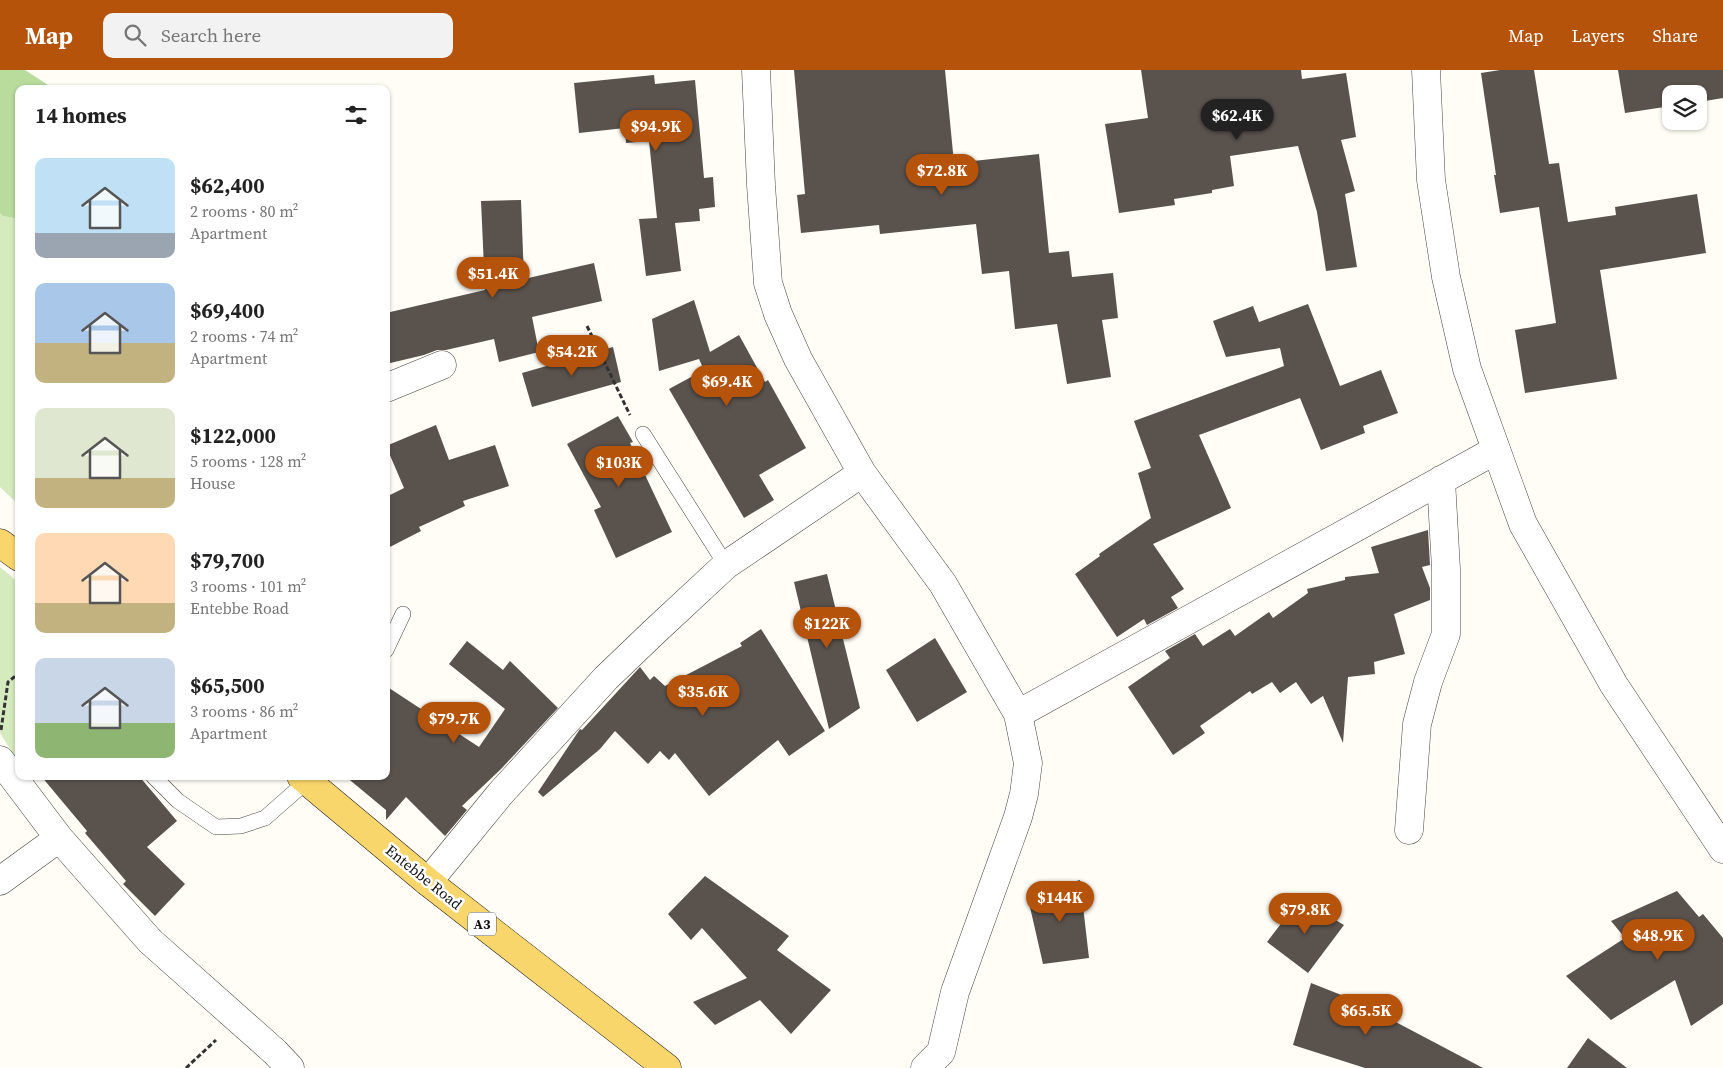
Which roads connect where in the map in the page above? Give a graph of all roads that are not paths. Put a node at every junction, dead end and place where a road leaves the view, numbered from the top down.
1 (756, 70) edge
2 (1426, 70) edge
3 (442, 365) dead end
4 (390, 386) edge
5 (644, 434) road end
6 (1496, 450) junction
7 (862, 473) junction
8 (1440, 480) junction
9 (0, 543) edge
10 (15, 554) edge
11 (726, 565) junction
12 (403, 614) dead end
13 (390, 642) edge
14 (1018, 714) junction
15 (0, 760) edge
16 (15, 780) edge
17 (15, 780) edge
18 (157, 780) edge
19 (304, 780) edge
20 (308, 780) edge
21 (1409, 830) dead end
22 (59, 838) junction
23 (1723, 849) edge
24 (0, 881) edge
25 (428, 882) junction
26 (290, 1068) edge
27 (667, 1068) edge
28 (925, 1068) edge

1 - 7 street
2 - 6 street
3 - 4 street
5 - 11 lane
6 - 8 street
6 - 23 street
7 - 11 street
7 - 14 street
8 - 14 street
8 - 21 street
9 - 10 main road
11 - 25 street
12 - 13 lane
14 - 28 street
15 - 16 street
17 - 22 street
18 - 19 lane
20 - 25 main road, Entebbe Road / A3
22 - 24 street
22 - 26 street
25 - 27 main road, Entebbe Road / A3

